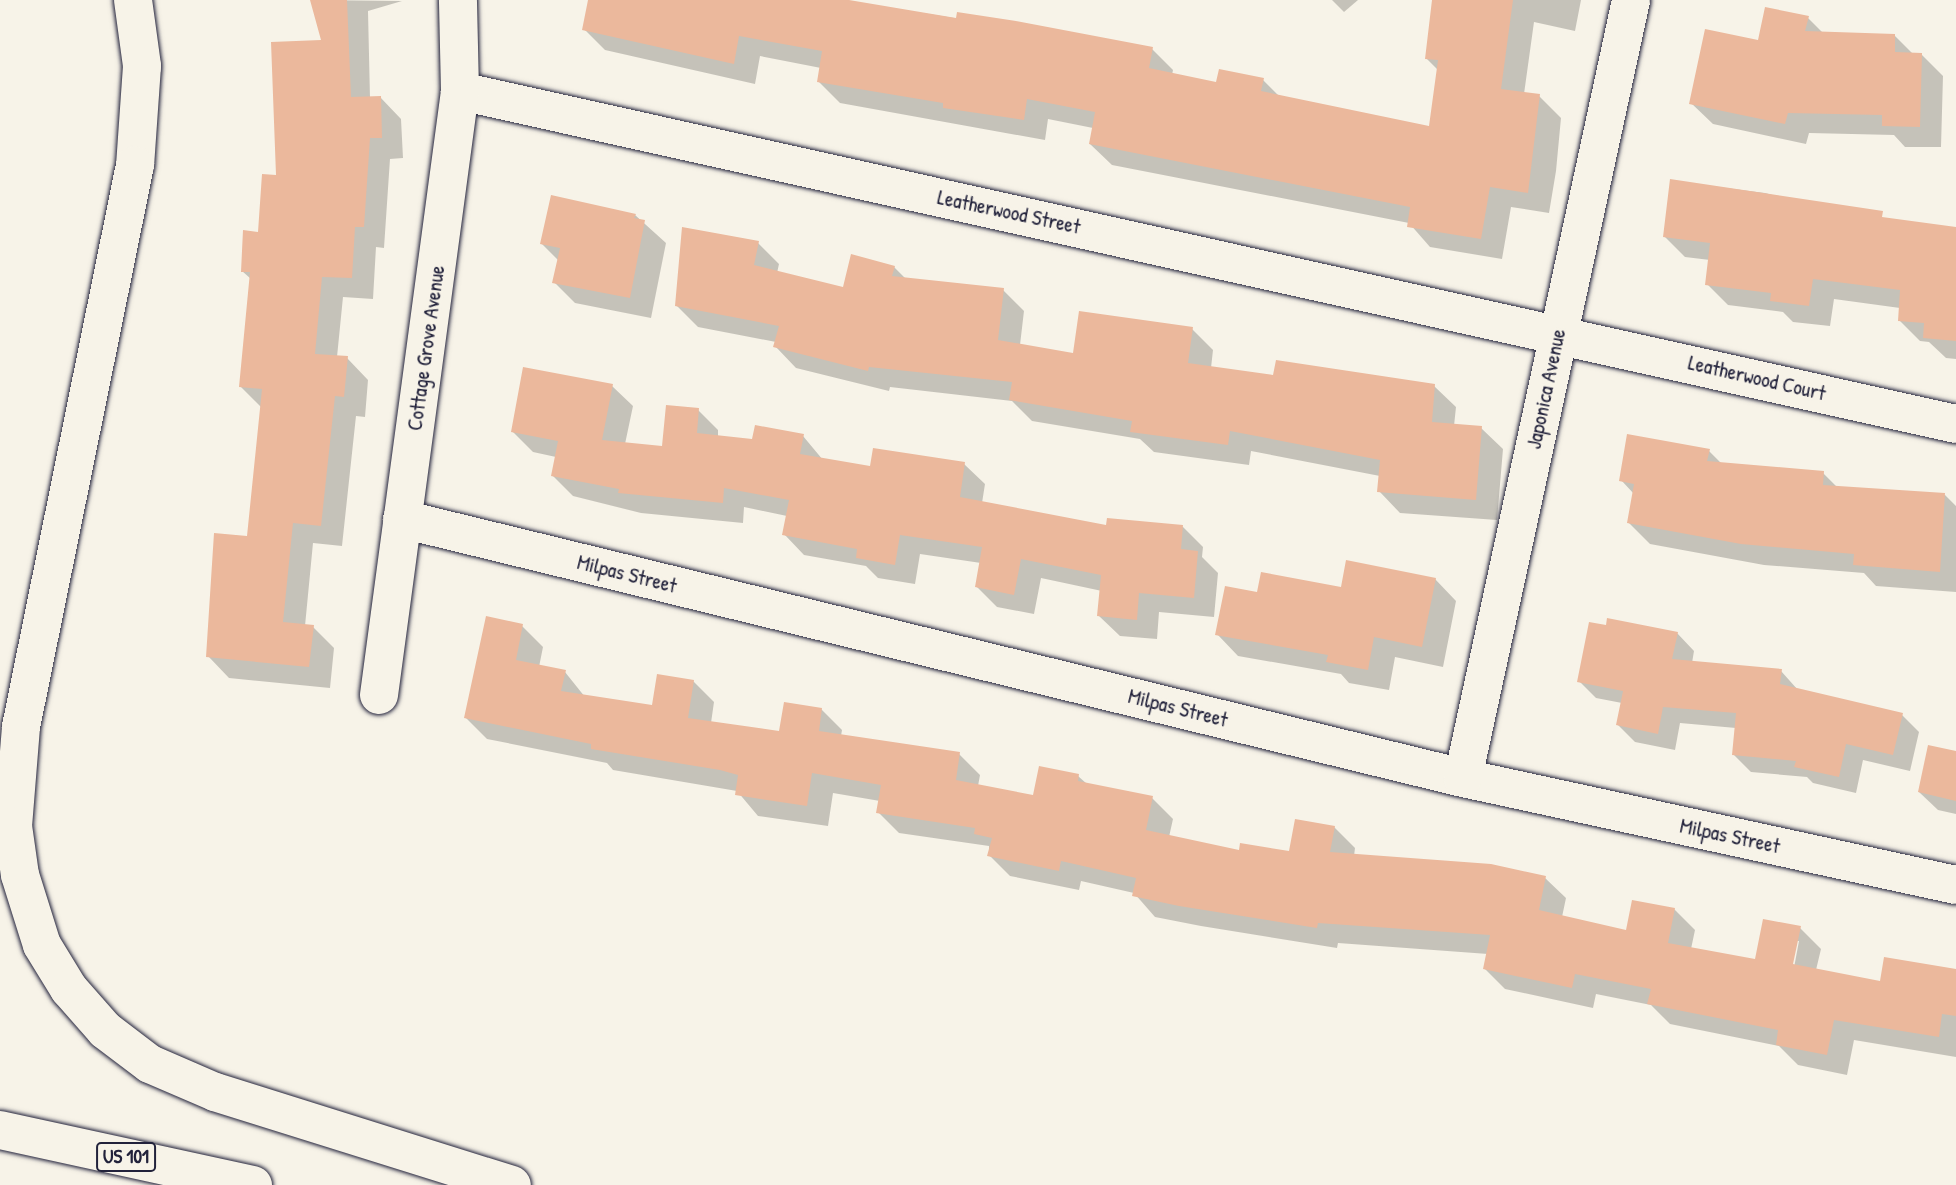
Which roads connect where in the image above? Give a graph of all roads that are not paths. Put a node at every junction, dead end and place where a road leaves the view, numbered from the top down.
1 (458, 0) edge
2 (1632, 0) edge
3 (127, 7) edge
4 (460, 91) junction
5 (1557, 333) junction
6 (1956, 424) edge
7 (402, 519) junction
8 (379, 695) dead end
9 (22, 727) junction
10 (1463, 778) junction
11 (0, 780) edge
12 (1956, 885) edge
13 (0, 1130) edge
14 (253, 1185) edge
15 (512, 1185) edge

1 - 4 main road, Cottage Grove Avenue
2 - 5 main road, Japonica Avenue
3 - 9 main road
4 - 5 main road, Leatherwood Street
4 - 7 main road, Cottage Grove Avenue
5 - 6 main road, Leatherwood Court
5 - 10 main road, Japonica Avenue
7 - 8 main road, Cottage Grove Avenue
7 - 10 main road, Milpas Street
9 - 11 main road
9 - 15 main road
10 - 12 main road, Milpas Street
13 - 14 main road, US 101

